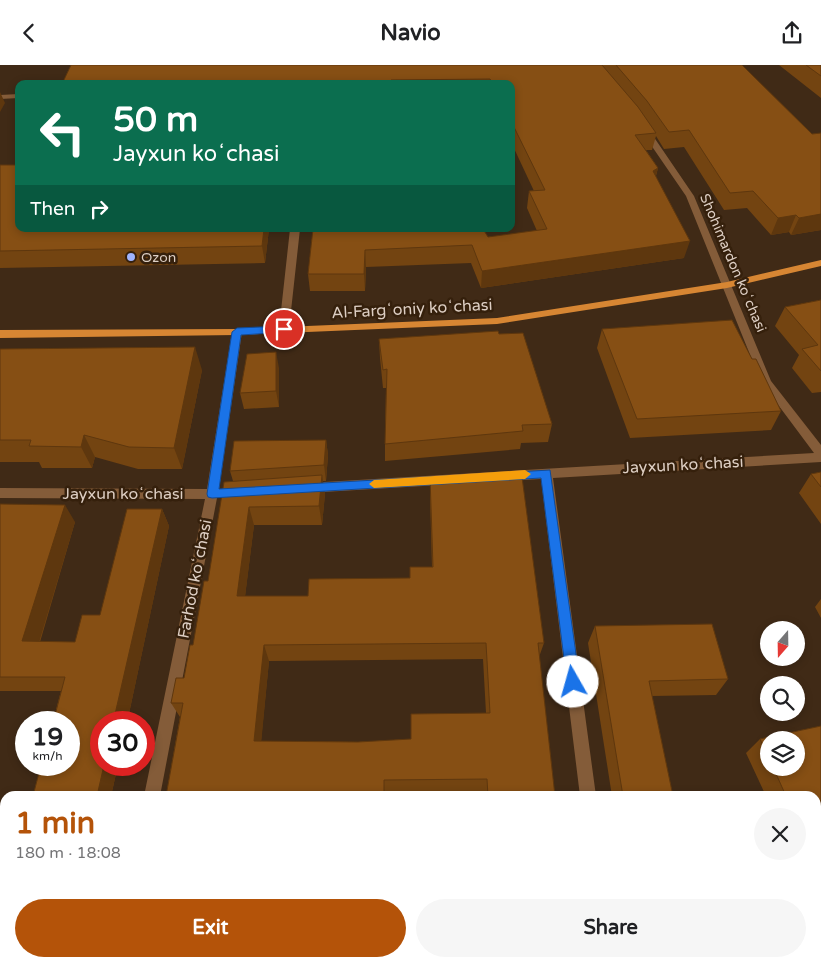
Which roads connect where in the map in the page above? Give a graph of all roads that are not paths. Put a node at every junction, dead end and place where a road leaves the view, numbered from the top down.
1 (0, 97) edge
2 (15, 97) edge
3 (639, 121) edge
4 (296, 232) edge
5 (821, 263) edge
6 (727, 285) junction
7 (284, 329) junction
8 (237, 332) junction
9 (0, 334) edge
10 (821, 453) edge
11 (821, 457) edge
12 (546, 473) junction
13 (291, 489) edge
14 (252, 492) edge
15 (0, 493) edge
16 (212, 494) junction
17 (153, 791) edge
18 (587, 791) edge

1 - 2 street
3 - 6 street, Shohimardon koʻchasi
4 - 7 street
5 - 6 main road, Al-Fargʻoniy koʻchasi
6 - 7 main road, Al-Fargʻoniy koʻchasi
6 - 10 street, Shohimardon koʻchasi
7 - 8 main road, Al-Fargʻoniy koʻchasi
8 - 9 main road, Al-Fargʻoniy koʻchasi
8 - 16 street, Farhod koʻchasi
11 - 12 street, Jayxun koʻchasi
12 - 13 street, Jayxun koʻchasi
12 - 18 street
14 - 16 street, Jayxun koʻchasi
15 - 16 street, Jayxun koʻchasi
16 - 17 street, Farhod koʻchasi

